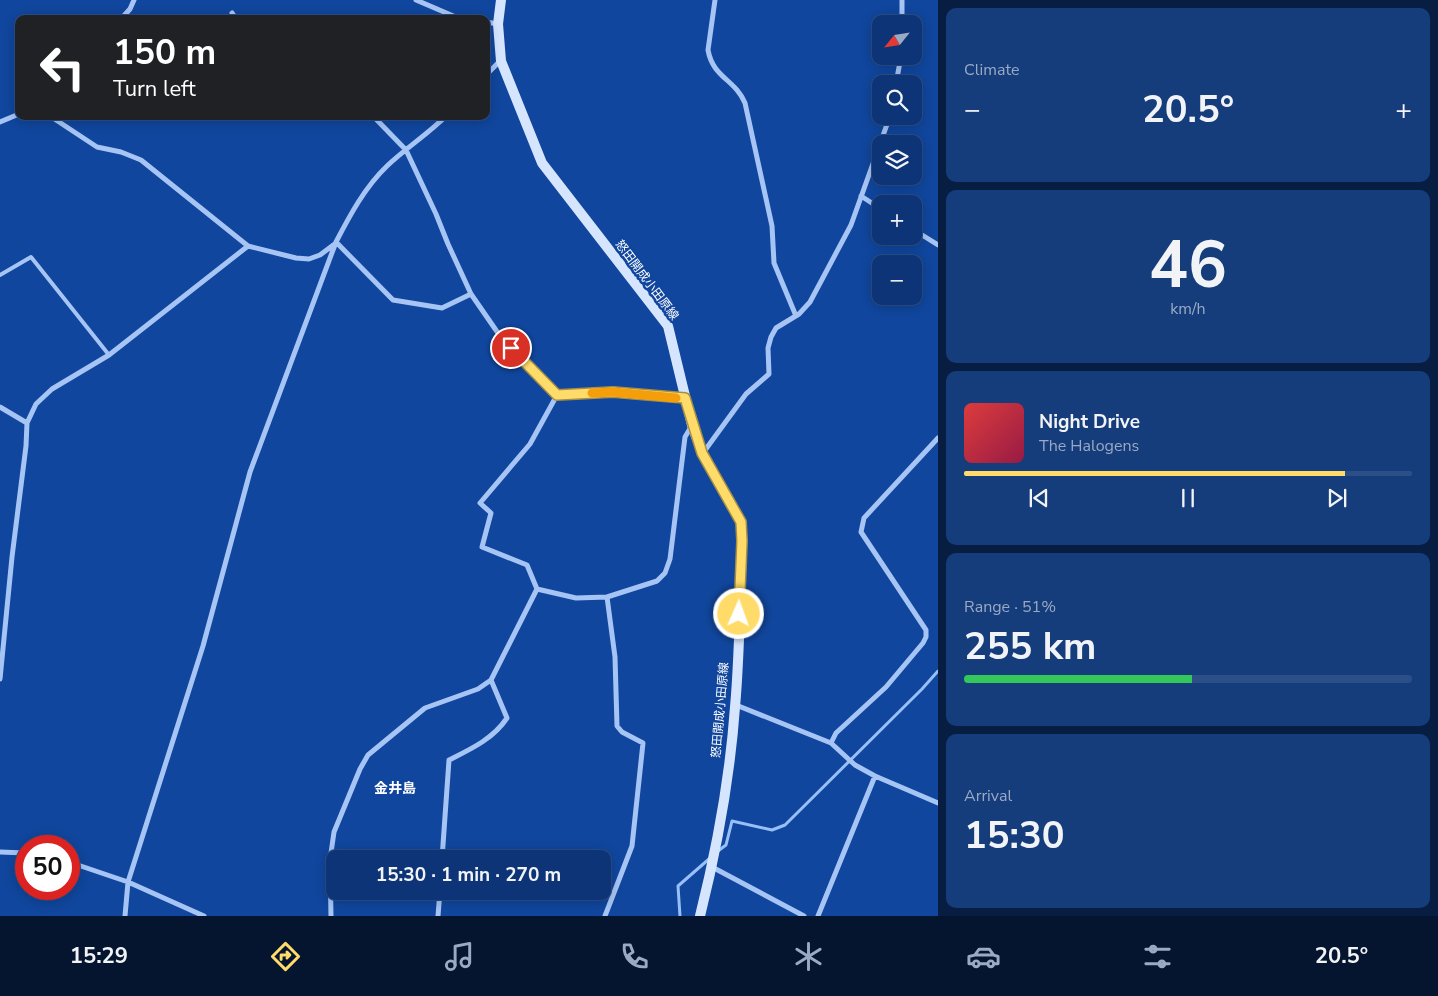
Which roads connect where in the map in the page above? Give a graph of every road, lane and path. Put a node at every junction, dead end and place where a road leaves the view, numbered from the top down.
1 (134, 0) edge
2 (416, 0) edge
3 (501, 0) edge
4 (715, 0) edge
5 (902, 0) edge
6 (125, 15) edge
7 (451, 15) edge
8 (902, 15) edge
9 (490, 23) edge
10 (498, 24) junction
11 (501, 61) junction
12 (490, 71) edge
13 (15, 116) edge
14 (56, 120) edge
15 (377, 120) edge
16 (441, 120) edge
17 (0, 122) edge
18 (887, 125) edge
19 (406, 150) junction
20 (861, 196) junction
21 (872, 203) edge
22 (922, 235) edge
23 (336, 242) junction
24 (938, 245) edge
25 (248, 246) junction
26 (0, 276) edge
27 (471, 294) junction
28 (796, 316) junction
29 (109, 355) junction
30 (557, 395) junction
31 (685, 398) junction
32 (0, 407) edge
33 (26, 423) junction
34 (692, 425) junction
35 (938, 438) edge
36 (702, 453) junction
37 (537, 590) junction
38 (607, 597) junction
39 (0, 679) edge
40 (491, 680) junction
41 (736, 705) junction
42 (831, 743) junction
43 (875, 776) junction
44 (938, 803) edge
45 (443, 850) edge
46 (0, 852) edge
47 (15, 853) edge
48 (712, 865) junction
49 (80, 866) edge
50 (128, 882) junction
51 (439, 900) edge
52 (125, 916) edge
53 (204, 916) edge
54 (331, 916) edge
55 (438, 916) edge
56 (604, 916) edge
57 (700, 916) edge
58 (804, 916) edge
59 (818, 916) edge

1 - 6 street
2 - 7 street
3 - 10 main road, 怒田開成小田原線
4 - 28 street
5 - 8 street
9 - 10 street
10 - 11 main road, 怒田開成小田原線
11 - 12 street
11 - 31 main road, 怒田開成小田原線
13 - 17 street
14 - 25 street
15 - 19 street
16 - 19 street
18 - 20 street
19 - 23 street
19 - 27 street
20 - 21 street
20 - 28 street
22 - 24 street
23 - 25 street
23 - 27 street
23 - 50 street
25 - 29 street
26 - 29 lane
27 - 30 street
28 - 36 street
29 - 33 street
30 - 31 street
30 - 37 street
31 - 34 main road, 怒田開成小田原線
32 - 33 street
33 - 39 street
34 - 36 main road, 怒田開成小田原線
34 - 38 street
35 - 42 street
36 - 41 main road, 怒田開成小田原線
37 - 38 street
37 - 40 street
38 - 56 street
40 - 45 street
40 - 54 street
41 - 42 street
41 - 48 main road, 怒田開成小田原線
42 - 43 street
43 - 44 street
43 - 59 street
46 - 47 street
48 - 57 main road, 怒田開成小田原線
48 - 58 street
49 - 50 street
50 - 52 street
50 - 53 street
51 - 55 street

